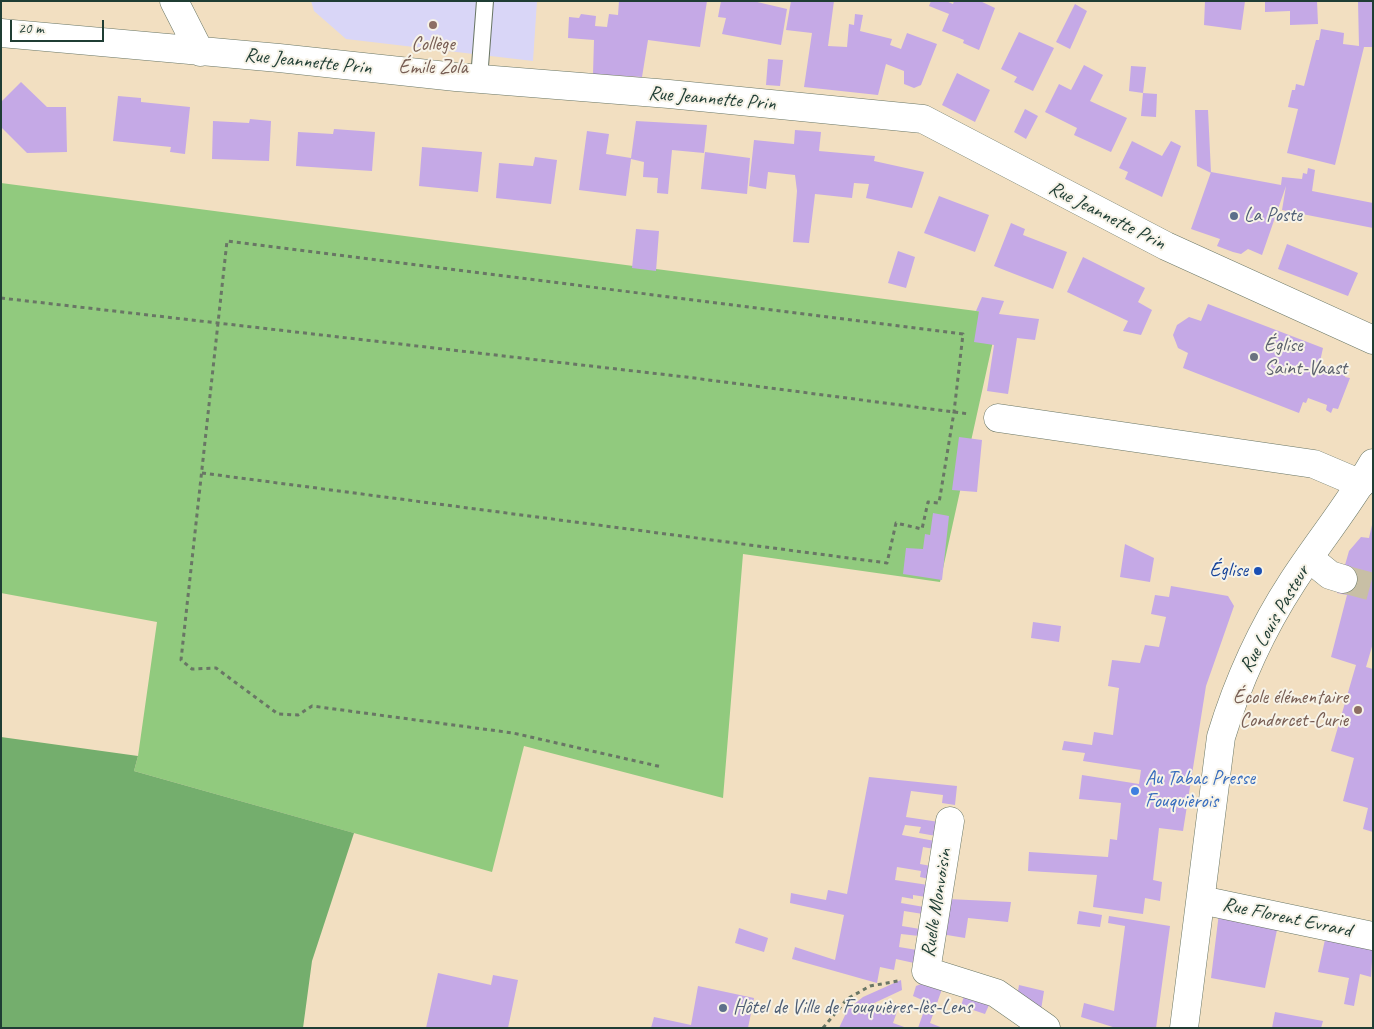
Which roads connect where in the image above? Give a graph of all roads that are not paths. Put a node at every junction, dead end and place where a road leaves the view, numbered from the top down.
1 (174, 1) edge
2 (485, 1) edge
3 (1, 33) edge
4 (200, 52) junction
5 (479, 79) junction
6 (1373, 340) edge
7 (998, 418) road end
8 (1367, 474) edge
9 (1309, 558) junction
10 (1343, 579) tunnel mouth
11 (950, 821) dead end
12 (1201, 900) junction
13 (1373, 936) edge
14 (1046, 1028) edge
15 (1184, 1028) edge

1 - 4 street
2 - 5 lane
3 - 4 street, Rue Jeannette Prin
4 - 5 street, Rue Jeannette Prin
5 - 6 street, Rue Jeannette Prin
7 - 8 street
8 - 9 street, Rue Louis Pasteur
9 - 10 street
9 - 12 street, Rue Louis Pasteur
11 - 14 street, Ruelle Monvoisin
12 - 13 street, Rue Florent Evrard
12 - 15 street, Rue Louis Pasteur

